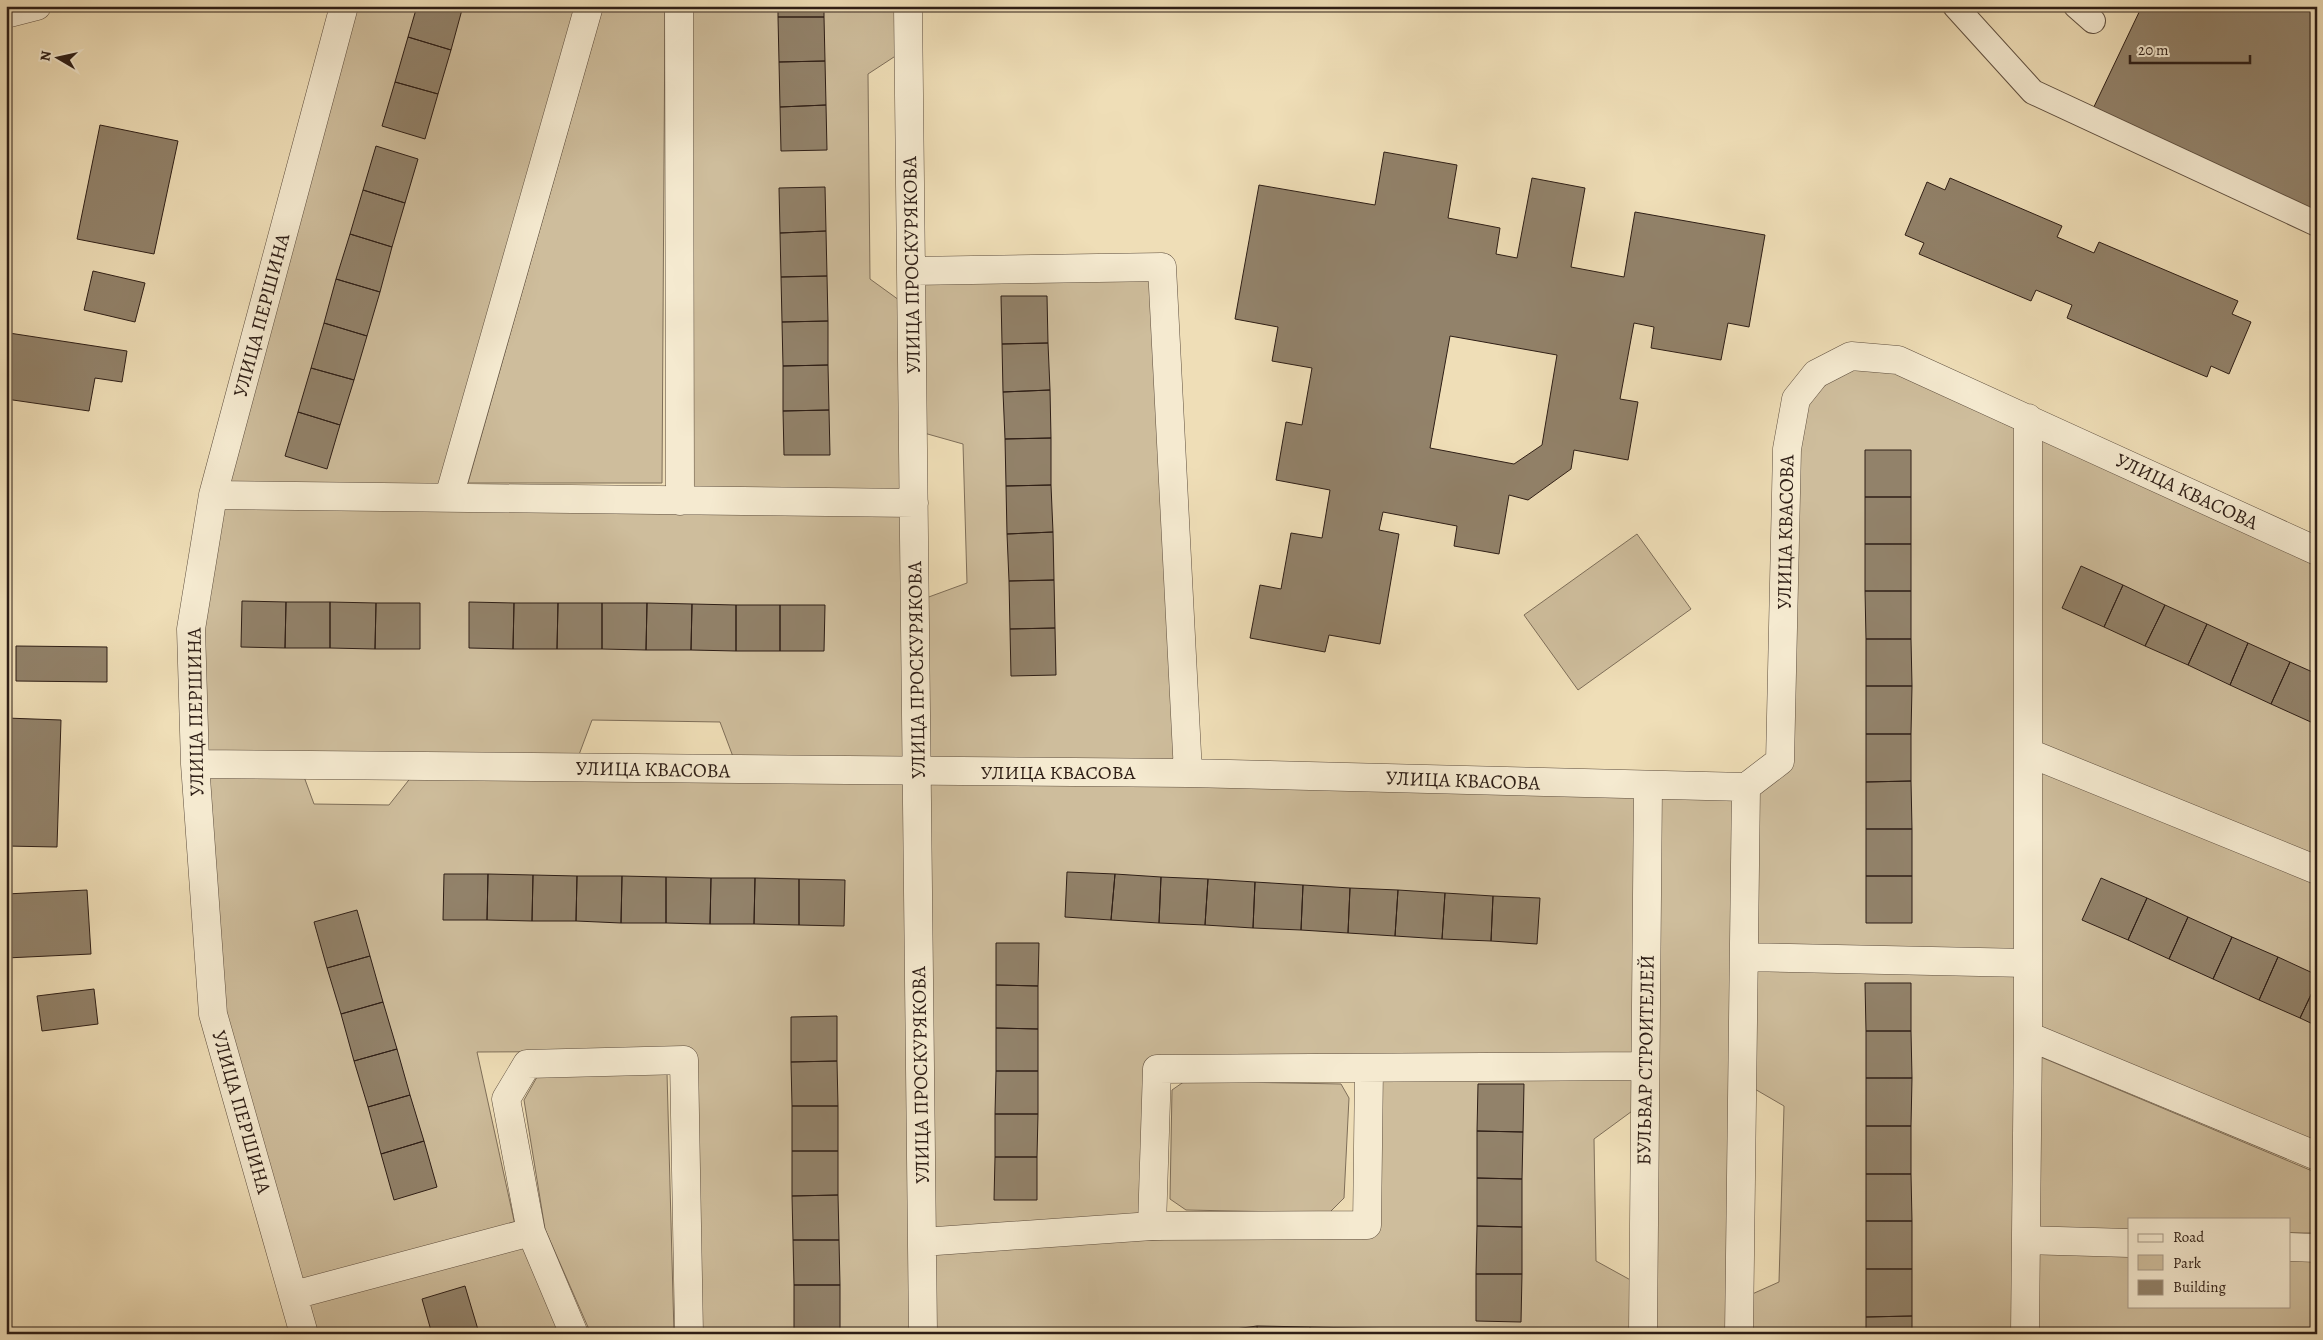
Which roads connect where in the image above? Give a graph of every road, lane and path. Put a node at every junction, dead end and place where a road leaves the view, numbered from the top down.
1 (37, 6) edge
2 (344, 6) edge
3 (589, 6) edge
4 (679, 6) edge
5 (908, 6) edge
6 (1955, 6) edge
7 (6, 14) edge
8 (2317, 224) edge
9 (911, 271) junction
10 (2028, 418) junction
11 (213, 495) junction
12 (449, 497) junction
13 (680, 501) junction
14 (914, 503) junction
15 (2317, 551) edge
16 (2029, 753) junction
17 (195, 764) junction
18 (917, 772) junction
19 (1188, 772) junction
20 (1648, 786) junction
21 (1746, 787) junction
22 (2317, 870) edge
23 (1745, 957) junction
24 (2027, 963) junction
25 (2028, 1036) junction
26 (1645, 1066) junction
27 (1369, 1068) junction
28 (2317, 1156) edge
29 (1152, 1226) junction
30 (531, 1232) junction
31 (2027, 1240) junction
32 (922, 1242) junction
33 (2128, 1243) edge
34 (2290, 1247) edge
35 (2317, 1248) edge
36 (294, 1295) junction
37 (304, 1334) edge
38 (574, 1334) edge
39 (690, 1334) edge
40 (923, 1334) edge
41 (1643, 1334) edge
42 (1739, 1334) edge
43 (2025, 1334) edge

1 - 7 street
2 - 11 street, УЛИЦА ПЕРШИНА
3 - 12 street
4 - 13 street
5 - 9 street, УЛИЦА ПРОСКУРЯКОВА
6 - 8 lane
9 - 14 street, УЛИЦА ПРОСКУРЯКОВА
9 - 19 street
10 - 15 street, УЛИЦА КВАСОВА
10 - 16 street
10 - 21 street, УЛИЦА КВАСОВА
11 - 12 street
11 - 17 street, УЛИЦА ПЕРШИНА
12 - 13 street
13 - 14 street
14 - 18 street, УЛИЦА ПРОСКУРЯКОВА
16 - 22 street
16 - 24 street
17 - 18 street, УЛИЦА КВАСОВА
17 - 36 street, УЛИЦА ПЕРШИНА
18 - 19 street, УЛИЦА КВАСОВА
18 - 32 street, УЛИЦА ПРОСКУРЯКОВА
19 - 20 street, УЛИЦА КВАСОВА
20 - 21 street, УЛИЦА КВАСОВА
20 - 26 street, БУЛЬВАР СТРОИТЕЛЕЙ
21 - 23 street
23 - 24 street
23 - 42 street
24 - 25 street
25 - 28 street
25 - 31 street
26 - 27 street
26 - 41 street, БУЛЬВАР СТРОИТЕЛЕЙ
27 - 29 street
27 - 29 street
29 - 32 street
30 - 36 street
30 - 38 street
30 - 39 street
31 - 33 street
31 - 43 street
32 - 40 street, УЛИЦА ПРОСКУРЯКОВА
34 - 35 street
36 - 37 street, УЛИЦА ПЕРШИНА

